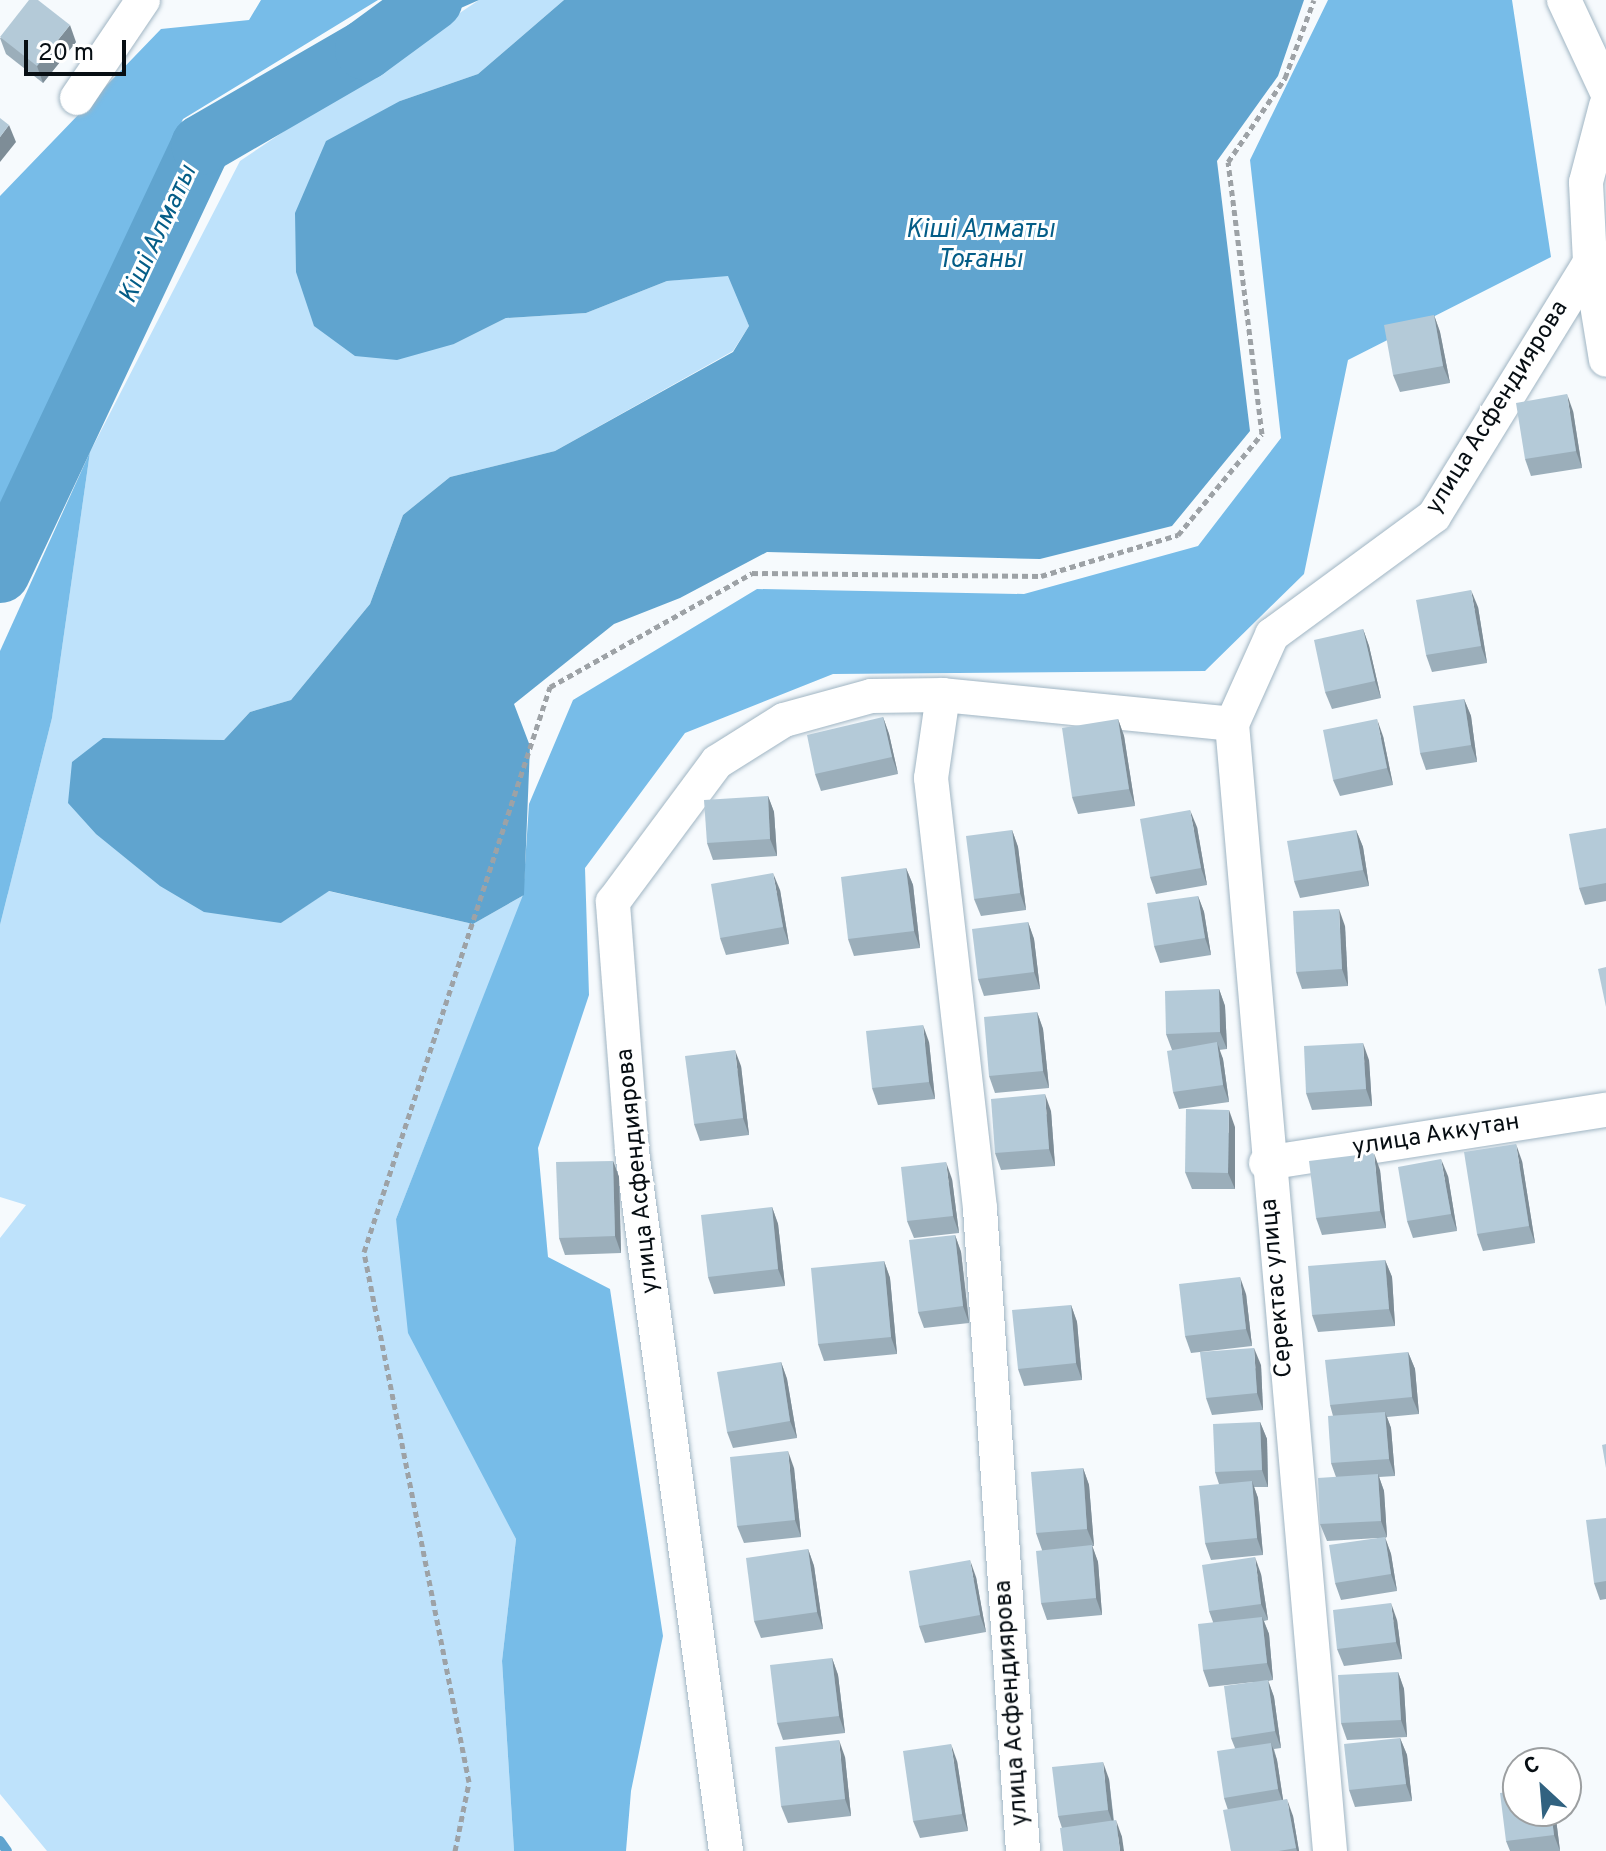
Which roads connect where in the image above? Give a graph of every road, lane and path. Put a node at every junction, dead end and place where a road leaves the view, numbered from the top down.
1 (143, 0) edge
2 (1314, 0) edge
3 (1564, 0) edge
4 (1606, 90) edge
5 (77, 98) dead end
6 (1606, 106) edge
7 (1590, 262) junction
8 (1606, 360) edge
9 (943, 695) junction
10 (1232, 724) junction
11 (1606, 1110) edge
12 (1266, 1163) junction
13 (455, 1851) edge
14 (726, 1851) edge
15 (1023, 1851) edge
16 (1330, 1851) edge

1 - 5 street
2 - 13 path
3 - 4 street
6 - 7 street
7 - 8 street
7 - 10 street, улица Асфендиярова
9 - 10 street, улица Асфендиярова
9 - 14 street, улица Асфендиярова
9 - 15 street, улица Асфендиярова
10 - 12 street, Серектас улица
11 - 12 street, улица Аккутан
12 - 16 street, Серектас улица

